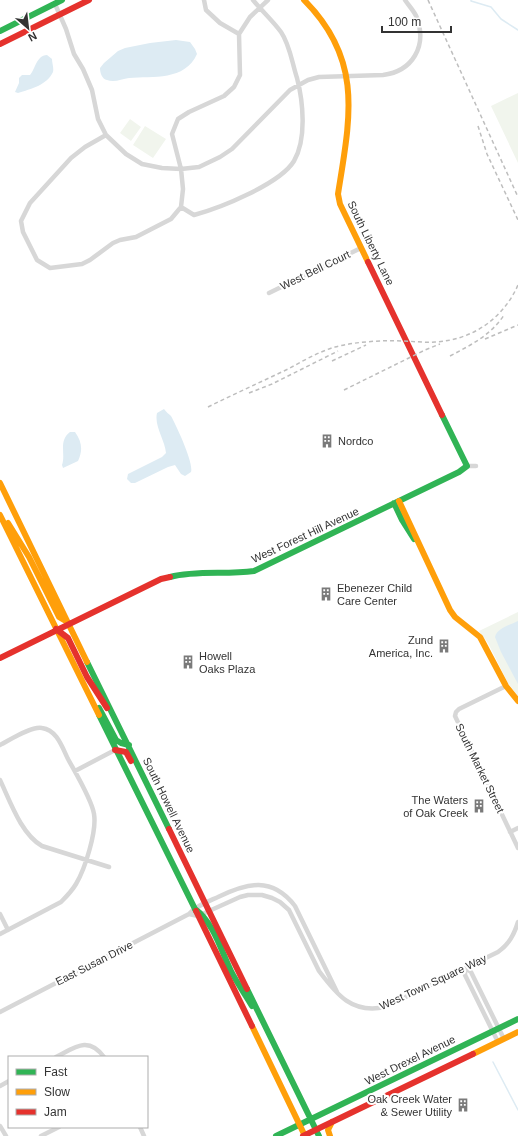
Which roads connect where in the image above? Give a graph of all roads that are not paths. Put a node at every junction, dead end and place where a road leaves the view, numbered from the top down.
1 (62, 0) edge
2 (89, 0) edge
3 (204, 0) edge
4 (254, 0) edge
5 (268, 0) edge
6 (304, 0) edge
7 (405, 0) edge
8 (55, 4) junction
9 (260, 8) junction
10 (60, 14) junction
11 (0, 31) edge
12 (239, 34) junction
13 (0, 44) edge
14 (347, 76) junction
15 (298, 84) junction
16 (106, 135) junction
17 (181, 169) junction
18 (181, 207) junction
19 (362, 248) junction
20 (269, 293) dead end
21 (467, 466) junction
22 (476, 466) dead end
23 (0, 483) edge
24 (396, 502) junction
25 (0, 511) edge
26 (0, 515) edge
27 (69, 623) junction
28 (56, 629) junction
29 (0, 658) edge
30 (506, 686) junction
31 (86, 688) junction
32 (518, 701) edge
33 (119, 726) junction
34 (0, 745) edge
35 (128, 745) junction
36 (115, 750) junction
37 (74, 771) junction
38 (0, 780) edge
39 (153, 794) junction
40 (518, 828) edge
41 (510, 832) junction
42 (518, 848) edge
43 (86, 860) junction
44 (109, 868) dead end
45 (206, 903) junction
46 (194, 908) junction
47 (210, 911) junction
48 (0, 914) edge
49 (189, 914) junction
50 (200, 915) junction
51 (518, 922) edge
52 (8, 930) junction
53 (0, 934) edge
54 (465, 968) junction
55 (337, 992) junction
56 (0, 1012) edge
57 (518, 1019) edge
58 (499, 1028) junction
59 (267, 1030) junction
60 (493, 1031) junction
61 (518, 1032) edge
62 (504, 1038) junction
63 (498, 1042) junction
64 (58, 1056) edge
65 (103, 1056) edge
66 (311, 1119) junction
67 (332, 1122) junction
68 (299, 1124) junction
69 (0, 1126) edge
70 (57, 1128) edge
71 (316, 1130) junction
72 (6, 1136) edge
73 (42, 1136) edge
74 (276, 1136) edge
75 (304, 1136) edge
76 (319, 1136) edge
77 (330, 1136) edge

1 - 8 main road
2 - 10 main road
3 - 12 street
4 - 9 street
5 - 9 street
6 - 14 main road, South Liberty Lane
7 - 14 street
8 - 10 street
8 - 11 main road
9 - 12 street
9 - 15 street
10 - 13 main road
10 - 16 street
12 - 17 street
14 - 15 street
14 - 19 main road, South Liberty Lane
15 - 17 street
15 - 18 street
16 - 17 street
16 - 18 street
17 - 18 street
19 - 20 street, West Bell Court
19 - 21 main road, South Liberty Lane
21 - 22 street
21 - 24 main road, West Forest Hill Avenue
23 - 27 main road, South Howell Avenue
24 - 27 main road, West Forest Hill Avenue
24 - 30 main road
25 - 27 main road
26 - 28 main road, South Howell Avenue
27 - 28 main road, West Forest Hill Avenue
27 - 33 main road, South Howell Avenue
28 - 29 main road, West Forest Hill Avenue
28 - 31 main road, South Howell Avenue
28 - 33 main road
30 - 32 main road
30 - 41 street, South Market Street
31 - 35 main road
31 - 36 main road, South Howell Avenue
33 - 35 main road, South Howell Avenue
34 - 37 street
35 - 39 main road, South Howell Avenue
36 - 37 street
36 - 39 main road
36 - 46 main road, South Howell Avenue
37 - 43 street
38 - 43 street
39 - 45 main road, South Howell Avenue
40 - 41 street
41 - 42 street
43 - 44 street
43 - 52 street
45 - 46 street, West Town Square Way
45 - 47 main road, South Howell Avenue
45 - 55 street, West Town Square Way
46 - 49 street, East Susan Drive
46 - 50 main road
47 - 50 street, West Town Square Way
47 - 55 street, West Town Square Way
47 - 59 main road, South Howell Avenue
48 - 52 street
49 - 50 street
49 - 56 street, East Susan Drive
50 - 59 main road
50 - 68 main road
51 - 54 street, West Town Square Way
52 - 53 street
54 - 55 street, West Town Square Way
54 - 58 street
54 - 60 street
57 - 58 main road, West Drexel Avenue
58 - 60 main road, West Drexel Avenue
58 - 62 street
59 - 66 main road, South Howell Avenue
60 - 63 street
60 - 66 main road, West Drexel Avenue
61 - 62 main road, West Drexel Avenue
62 - 63 main road, West Drexel Avenue
63 - 67 main road, West Drexel Avenue
64 - 65 street
66 - 68 main road, West Drexel Avenue
66 - 71 main road, South Howell Avenue
67 - 71 main road, West Drexel Avenue
67 - 77 main road
68 - 74 main road, West Drexel Avenue
68 - 75 main road
69 - 72 street
70 - 73 street
71 - 75 main road, West Drexel Avenue
71 - 76 main road, South Howell Avenue

